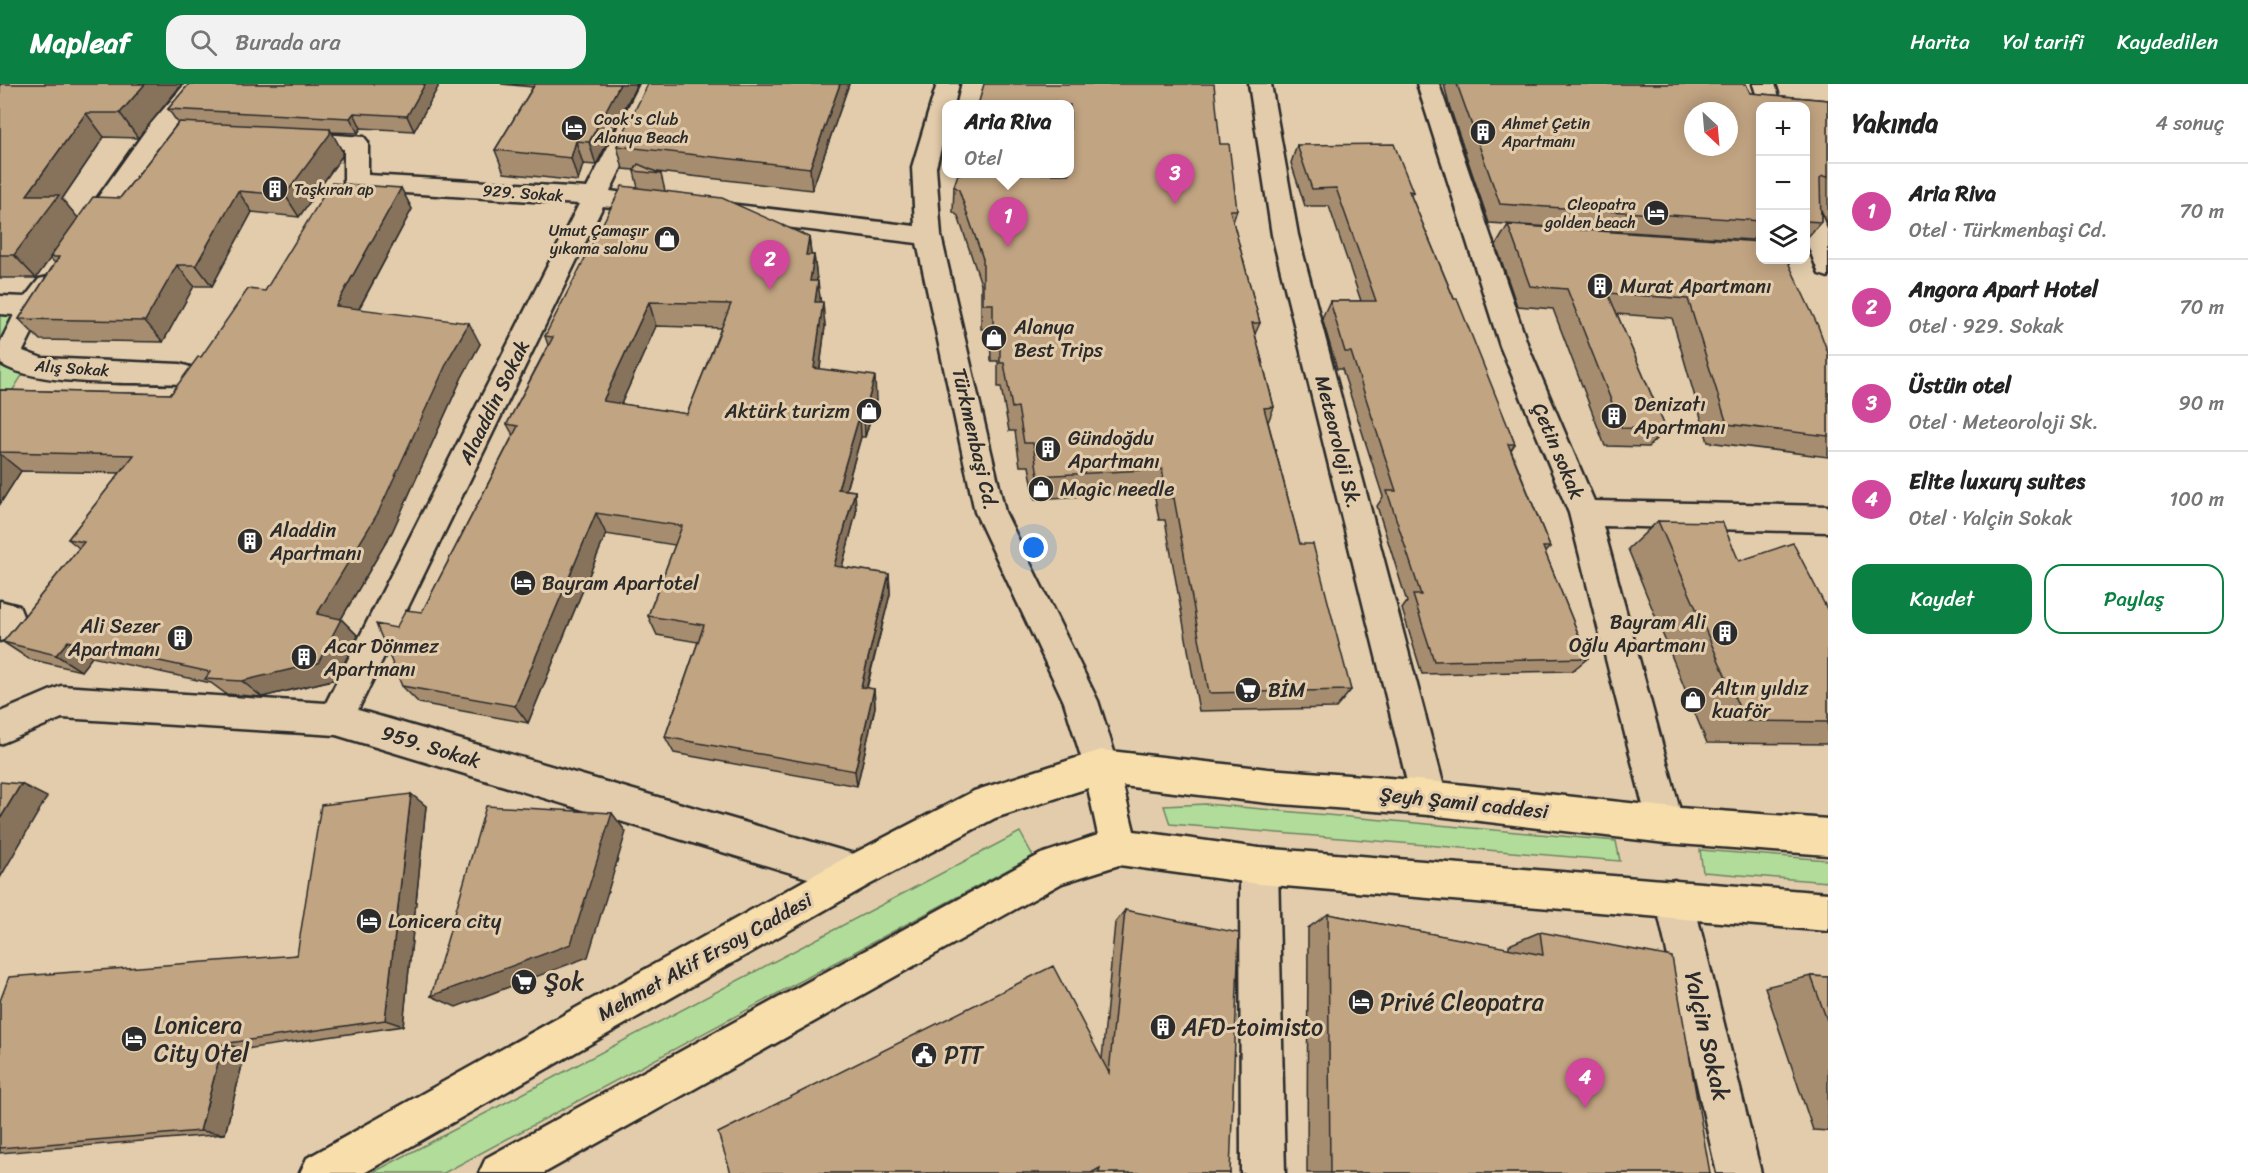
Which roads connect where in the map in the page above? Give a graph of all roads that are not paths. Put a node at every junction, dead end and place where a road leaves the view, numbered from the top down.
1 (197, 84) edge
2 (651, 84) edge
3 (948, 84) edge
4 (1260, 84) edge
5 (1428, 84) edge
6 (1764, 84) edge
7 (943, 100) edge
8 (1771, 102) edge
9 (942, 105) edge
10 (156, 132) junction
11 (239, 136) edge
12 (274, 138) edge
13 (596, 197) junction
14 (1807, 210) edge
15 (928, 236) junction
16 (1819, 260) edge
17 (0, 305) edge
18 (33, 308) junction
19 (180, 374) dead end
20 (1584, 513) junction
21 (1828, 519) edge
22 (0, 615) edge
23 (0, 627) edge
24 (336, 719) junction
25 (0, 728) edge
26 (1101, 767) junction
27 (1429, 798) junction
28 (1666, 825) junction
29 (1828, 837) edge
30 (1119, 847) junction
31 (1259, 866) junction
32 (855, 873) junction
33 (1674, 900) junction
34 (1828, 912) edge
35 (322, 1173) edge
36 (501, 1173) edge
37 (1263, 1173) edge
38 (1739, 1173) edge

1 - 10 street, Alış Sokak
2 - 13 street, Alaaddin Sokak
3 - 7 street, Türkmenbaşi Cd.
4 - 27 street, Meteoroloji Sk.
5 - 20 street, Çetin sokak
6 - 8 street
9 - 15 street, Türkmenbaşi Cd.
10 - 11 street
10 - 18 street, Alış Sokak
12 - 13 street, 929. Sokak
13 - 15 street, 929. Sokak
13 - 24 street, Alaaddin Sokak
14 - 16 street
15 - 26 street, Türkmenbaşi Cd.
17 - 18 street
18 - 19 street, Alış Sokak
20 - 21 street
20 - 28 street, Çetin sokak
22 - 23 street
24 - 25 street, 959. Sokak
24 - 32 street, 959. Sokak
26 - 27 main road, Şeyh Şamil caddesi
26 - 30 main road, Türkmenbaşi Cd.
26 - 32 main road, Mehmet Akif Ersoy Caddesi
27 - 28 main road, Şeyh Şamil caddesi
28 - 29 main road, Şeyh Şamil caddesi
30 - 31 main road
30 - 36 main road
31 - 33 main road
31 - 37 street
32 - 35 main road, Mehmet Akif Ersoy Caddesi
33 - 34 main road
33 - 38 street, Yalçin Sokak

